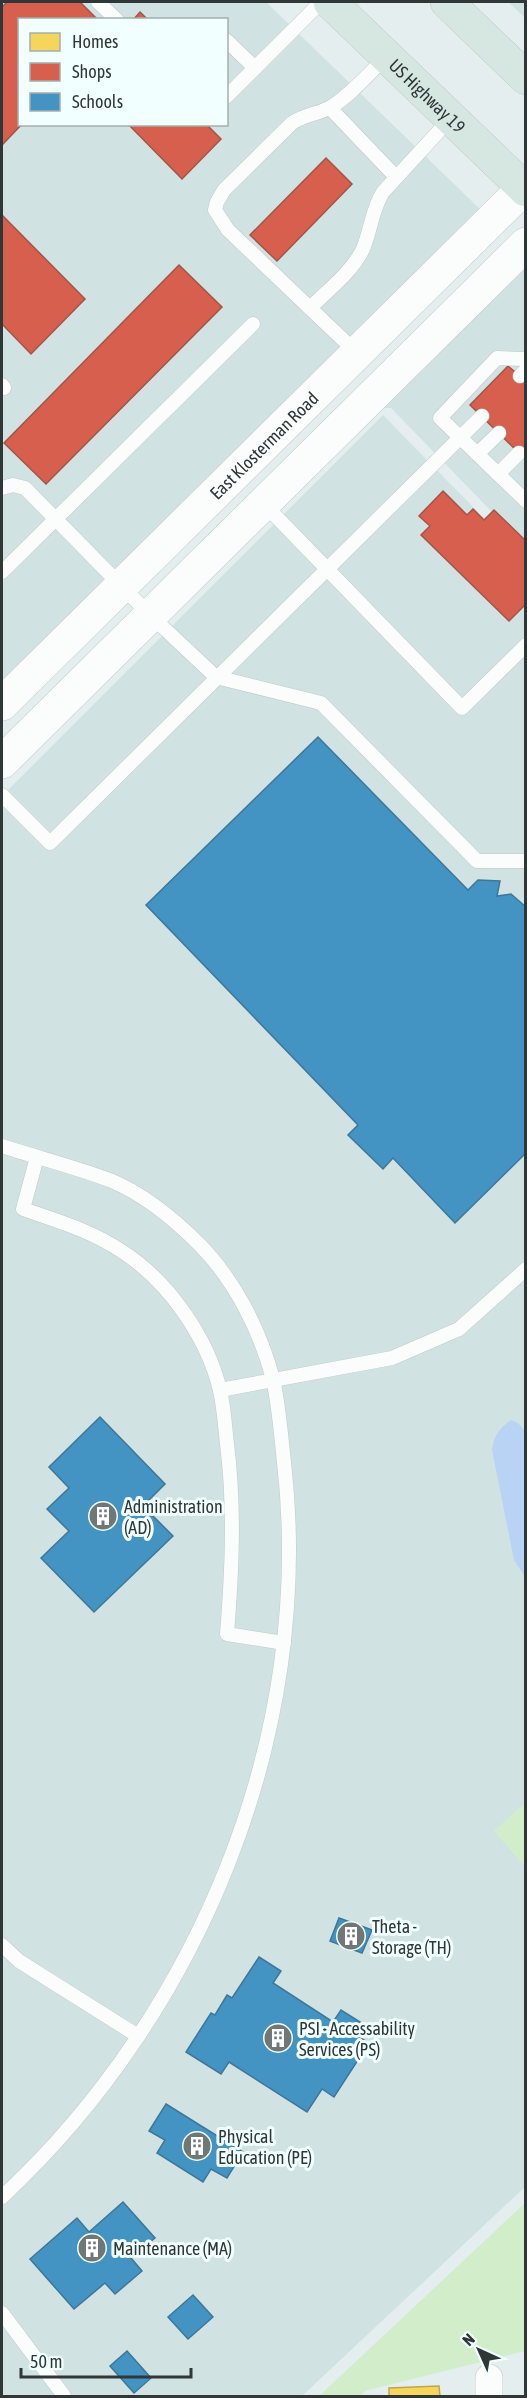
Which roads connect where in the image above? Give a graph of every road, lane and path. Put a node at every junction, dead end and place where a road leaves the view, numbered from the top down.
1 (98, 2) edge
2 (321, 2) edge
3 (330, 2) edge
4 (447, 2) edge
5 (115, 18) edge
6 (228, 42) edge
7 (387, 56) junction
8 (255, 68) junction
9 (525, 78) edge
10 (228, 95) edge
11 (330, 108) junction
12 (451, 118) junction
13 (396, 177) junction
14 (525, 188) edge
15 (525, 244) edge
16 (310, 308) junction
17 (253, 324) dead end
18 (357, 353) junction
19 (525, 359) edge
20 (482, 416) dead end
21 (499, 433) dead end
22 (460, 437) junction
23 (519, 453) dead end
24 (477, 454) junction
25 (498, 474) junction
26 (2, 488) edge
27 (523, 495) edge
28 (264, 504) junction
29 (56, 520) junction
30 (326, 568) junction
31 (2, 572) edge
32 (121, 586) junction
33 (151, 616) junction
34 (525, 645) edge
35 (216, 677) junction
36 (2, 704) edge
37 (2, 762) edge
38 (2, 795) edge
39 (525, 861) edge
40 (2, 1146) edge
41 (37, 1157) junction
42 (525, 1269) edge
43 (273, 1380) junction
44 (220, 1390) junction
45 (284, 1643) junction
46 (2, 1945) edge
47 (138, 2036) junction
48 (2, 2197) edge
49 (2, 2313) edge
50 (64, 2397) edge

1 - 5 lane
2 - 8 lane
3 - 7 highway, US Highway 19
4 - 9 highway
6 - 8 lane
7 - 11 lane
7 - 12 highway, US Highway 19
8 - 10 lane
11 - 13 lane
11 - 16 lane
12 - 13 lane
12 - 14 highway, US Highway 19
13 - 16 lane
14 - 18 main road, East Klosterman Road
15 - 28 main road
16 - 18 lane
17 - 29 lane
18 - 32 main road, East Klosterman Road
19 - 22 lane
20 - 22 lane
21 - 24 lane
22 - 24 lane
22 - 30 lane
23 - 25 lane
24 - 25 lane
25 - 27 lane
26 - 29 lane
28 - 30 lane
28 - 33 main road
29 - 31 lane
29 - 32 lane
30 - 34 lane
30 - 35 lane
32 - 33 lane
32 - 36 main road, East Klosterman Road
33 - 35 lane
33 - 37 main road
35 - 38 lane
35 - 39 lane
40 - 41 lane
41 - 43 lane
41 - 44 lane
42 - 43 lane
43 - 44 lane
43 - 45 lane
44 - 45 lane
45 - 47 lane
46 - 47 lane
47 - 48 lane
49 - 50 lane

